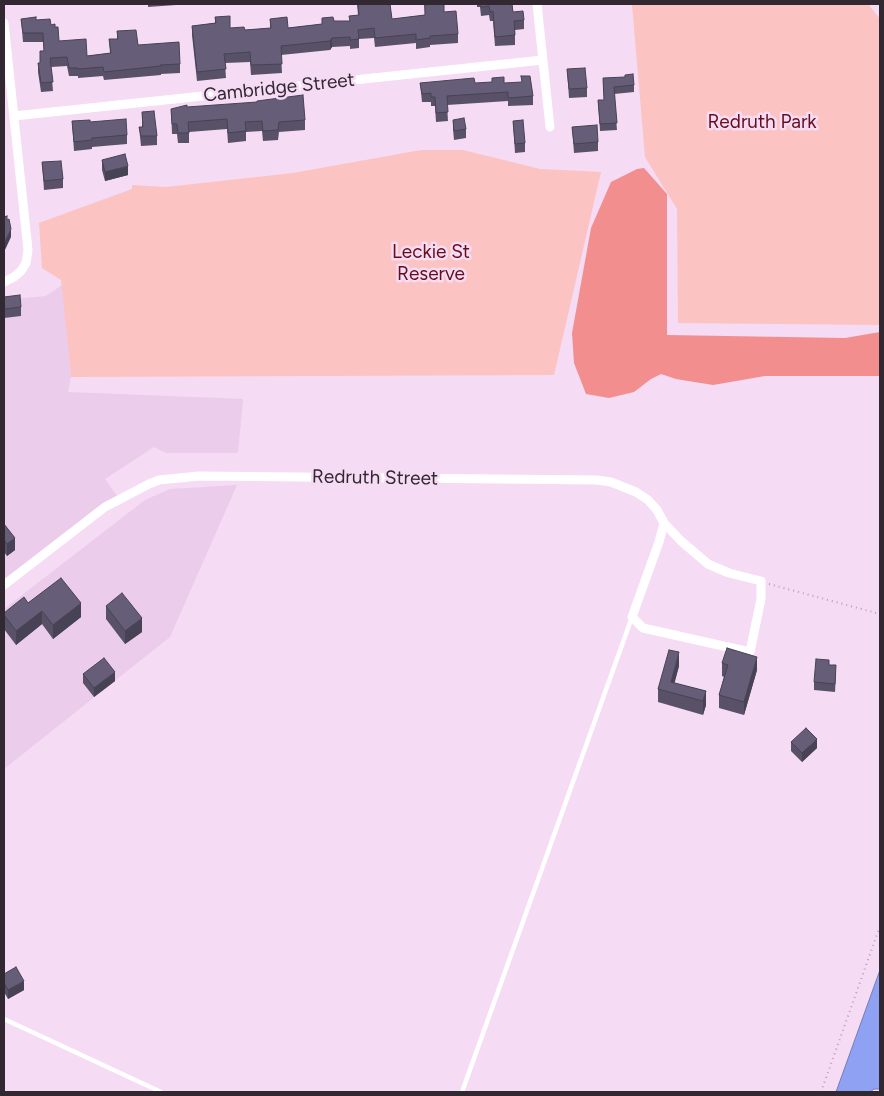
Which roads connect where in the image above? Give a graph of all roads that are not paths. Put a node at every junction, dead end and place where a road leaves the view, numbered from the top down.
1 (537, 4) edge
2 (4, 23) edge
3 (5, 56) edge
4 (543, 60) junction
5 (14, 116) junction
6 (550, 127) dead end
7 (4, 282) edge
8 (664, 523) junction
9 (4, 585) edge
10 (632, 617) junction
11 (4, 1019) edge
12 (161, 1092) edge
13 (462, 1092) edge

1 - 4 street
2 - 3 street
3 - 5 street
4 - 5 street, Cambridge Street
4 - 6 street
5 - 7 street
8 - 9 street, Redruth Street
8 - 10 street
8 - 10 street, Redruth Street
10 - 13 lane
11 - 12 lane

